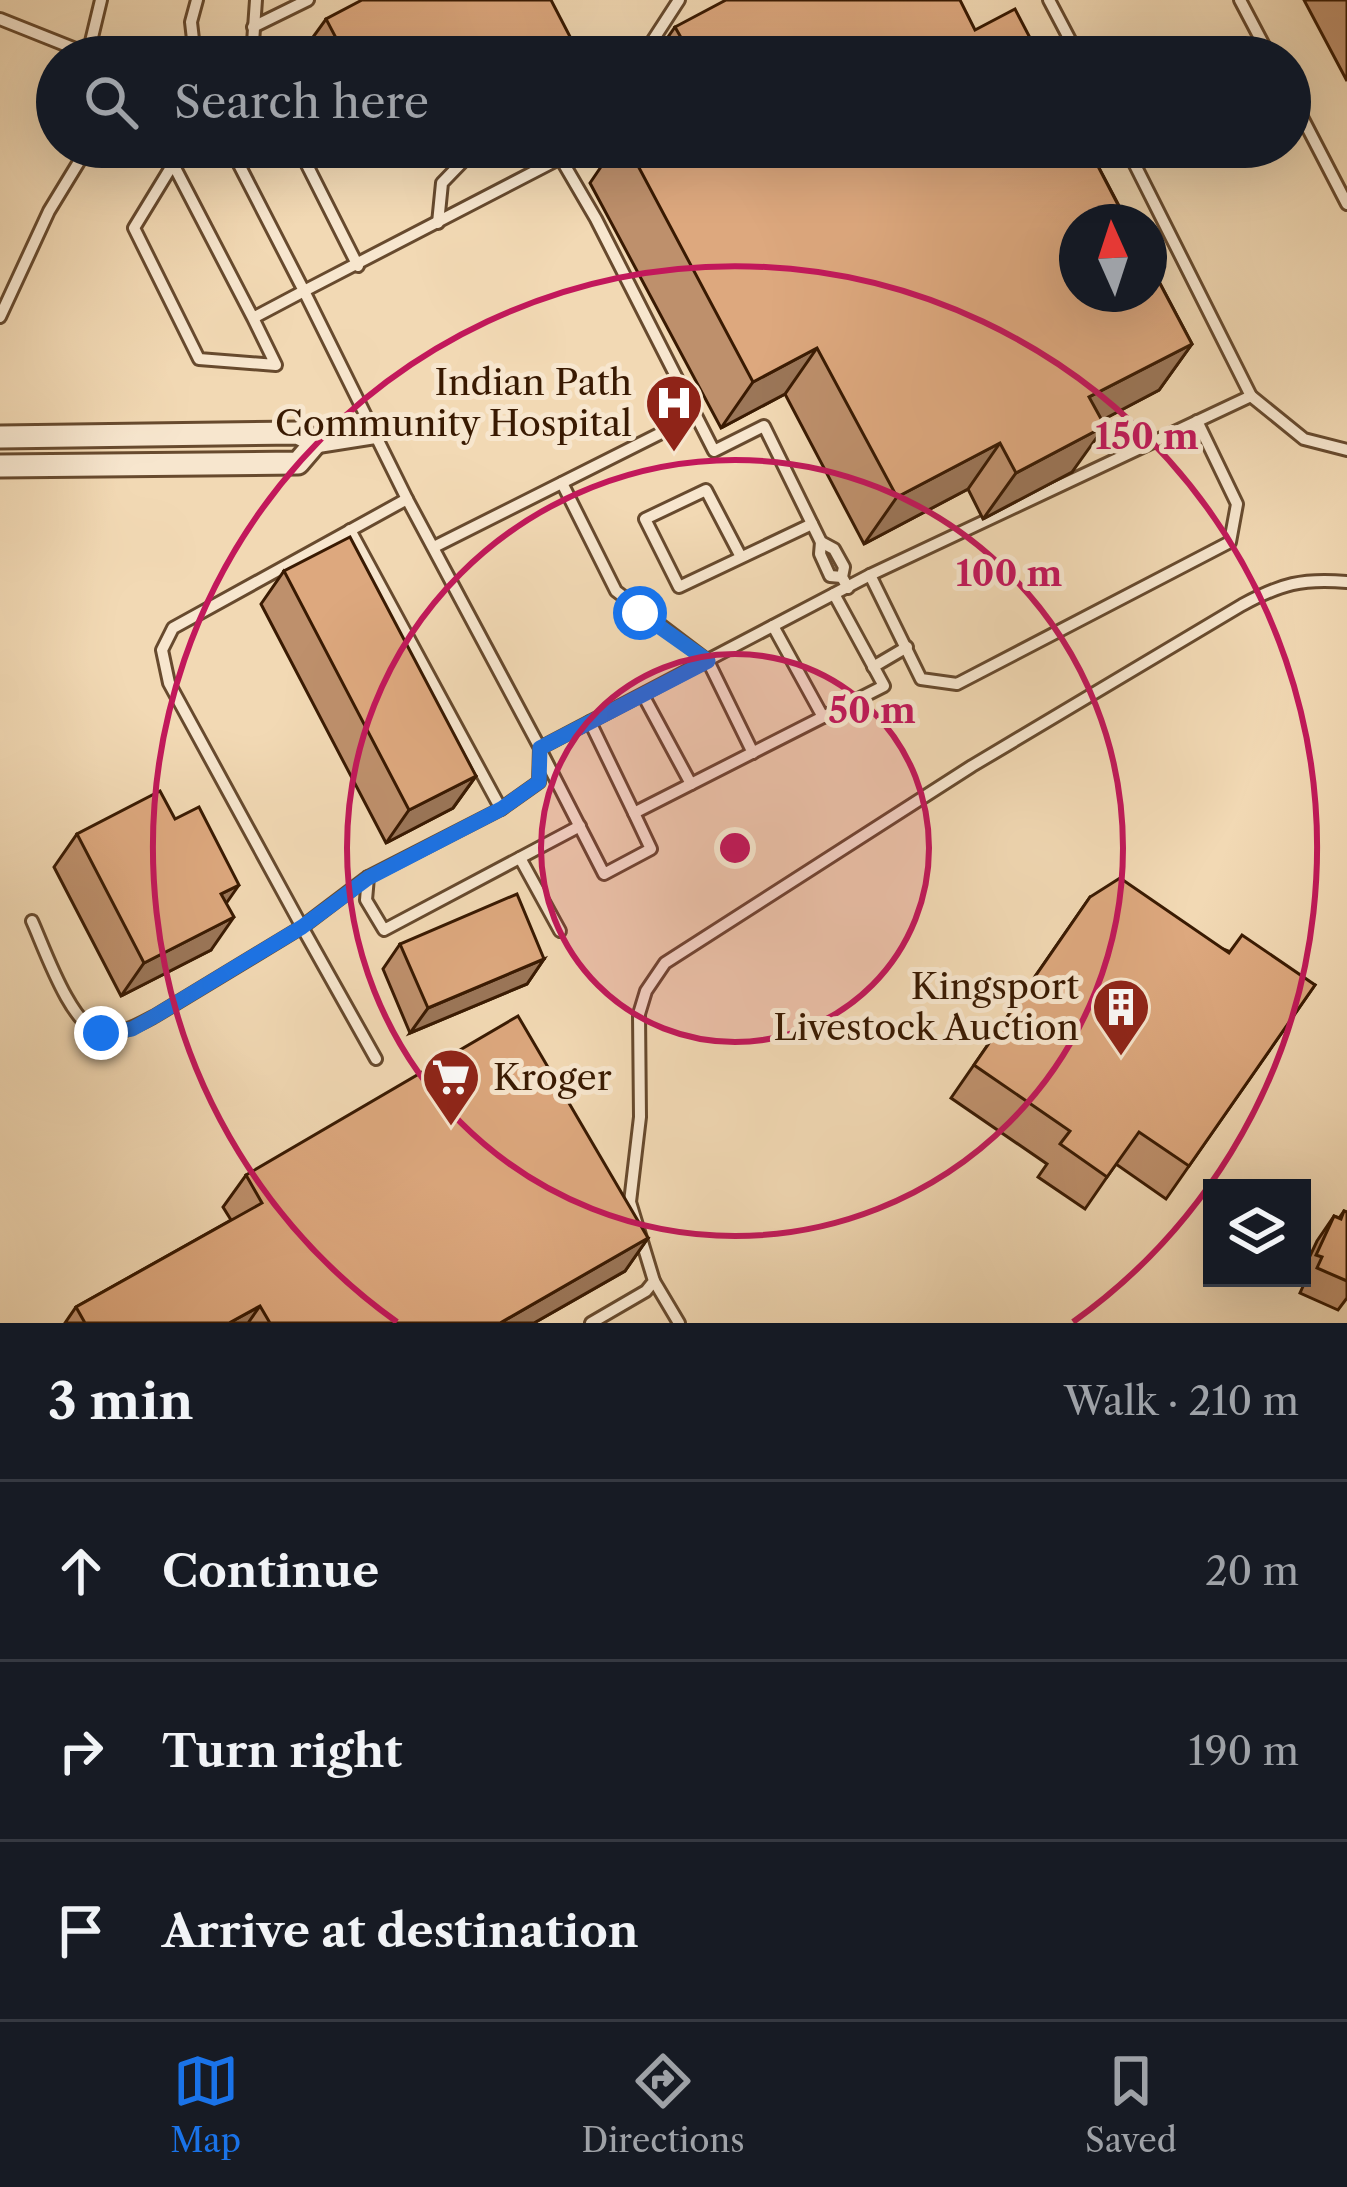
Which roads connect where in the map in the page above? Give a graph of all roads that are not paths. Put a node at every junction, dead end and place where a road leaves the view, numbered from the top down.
1 (101, 0) edge
2 (197, 0) edge
3 (256, 0) edge
4 (308, 0) edge
5 (680, 0) edge
6 (1049, 0) edge
7 (1240, 0) edge
8 (0, 19) edge
9 (253, 26) junction
10 (41, 36) edge
11 (93, 36) edge
12 (193, 36) edge
13 (253, 36) edge
14 (655, 36) edge
15 (1068, 36) edge
16 (1259, 36) edge
17 (1311, 135) edge
18 (75, 168) edge
19 (170, 168) edge
20 (174, 168) edge
21 (241, 168) edge
22 (309, 168) edge
23 (456, 168) edge
24 (544, 168) edge
25 (566, 168) edge
26 (1137, 168) edge
27 (1347, 204) edge
28 (438, 223) junction
29 (358, 266) junction
30 (304, 290) junction
31 (0, 317) edge
32 (253, 318) junction
33 (1251, 396) junction
34 (695, 416) junction
35 (1197, 421) junction
36 (373, 433) junction
37 (0, 437) edge
38 (316, 442) junction
39 (1347, 450) edge
40 (0, 466) edge
41 (562, 483) junction
42 (407, 499) junction
43 (812, 524) junction
44 (350, 530) junction
45 (434, 548) junction
46 (741, 557) junction
47 (870, 575) junction
48 (845, 582) junction
49 (1347, 582) edge
50 (834, 594) junction
51 (773, 626) junction
52 (907, 647) junction
53 (708, 661) junction
54 (873, 667) junction
55 (643, 694) junction
56 (823, 717) junction
57 (590, 722) junction
58 (540, 748) junction
59 (753, 752) junction
60 (691, 784) junction
61 (501, 809) junction
62 (634, 813) junction
63 (580, 826) junction
64 (520, 858) junction
65 (368, 878) junction
66 (32, 921) dead end
67 (302, 927) junction
68 (560, 931) dead end
69 (376, 1059) dead end
70 (654, 1281) junction
71 (591, 1323) edge
72 (679, 1323) edge

1 - 11 lane
2 - 12 lane
3 - 9 lane
4 - 9 lane
5 - 14 lane
6 - 15 lane
7 - 16 lane
8 - 10 lane
9 - 13 lane
17 - 27 lane
18 - 31 lane
19 - 32 lane
20 - 32 lane
21 - 30 lane
22 - 29 lane
23 - 28 lane
24 - 28 lane
25 - 34 lane
26 - 33 lane
28 - 29 lane
29 - 30 lane
30 - 32 lane
30 - 36 lane
33 - 35 lane
33 - 39 lane
34 - 41 lane
34 - 43 lane
35 - 47 lane
35 - 52 lane
36 - 38 street
36 - 42 lane
37 - 38 street
38 - 40 street
41 - 45 lane
41 - 53 lane
42 - 44 lane
42 - 45 lane
43 - 46 lane
43 - 48 lane
44 - 61 lane
44 - 67 lane
45 - 58 lane
46 - 46 lane
47 - 48 lane
47 - 52 lane
48 - 50 lane
49 - 70 lane
50 - 51 lane
50 - 54 lane
51 - 53 lane
51 - 56 lane
52 - 54 lane
53 - 55 lane
53 - 59 lane
54 - 56 lane
55 - 57 lane
55 - 60 lane
56 - 59 lane
57 - 58 lane
57 - 62 lane
58 - 61 lane
58 - 63 lane
59 - 60 lane
60 - 62 lane
61 - 65 lane
62 - 63 lane
63 - 64 lane
64 - 65 lane
64 - 68 lane
65 - 67 lane
66 - 67 lane
67 - 69 lane
70 - 71 lane
70 - 72 lane

